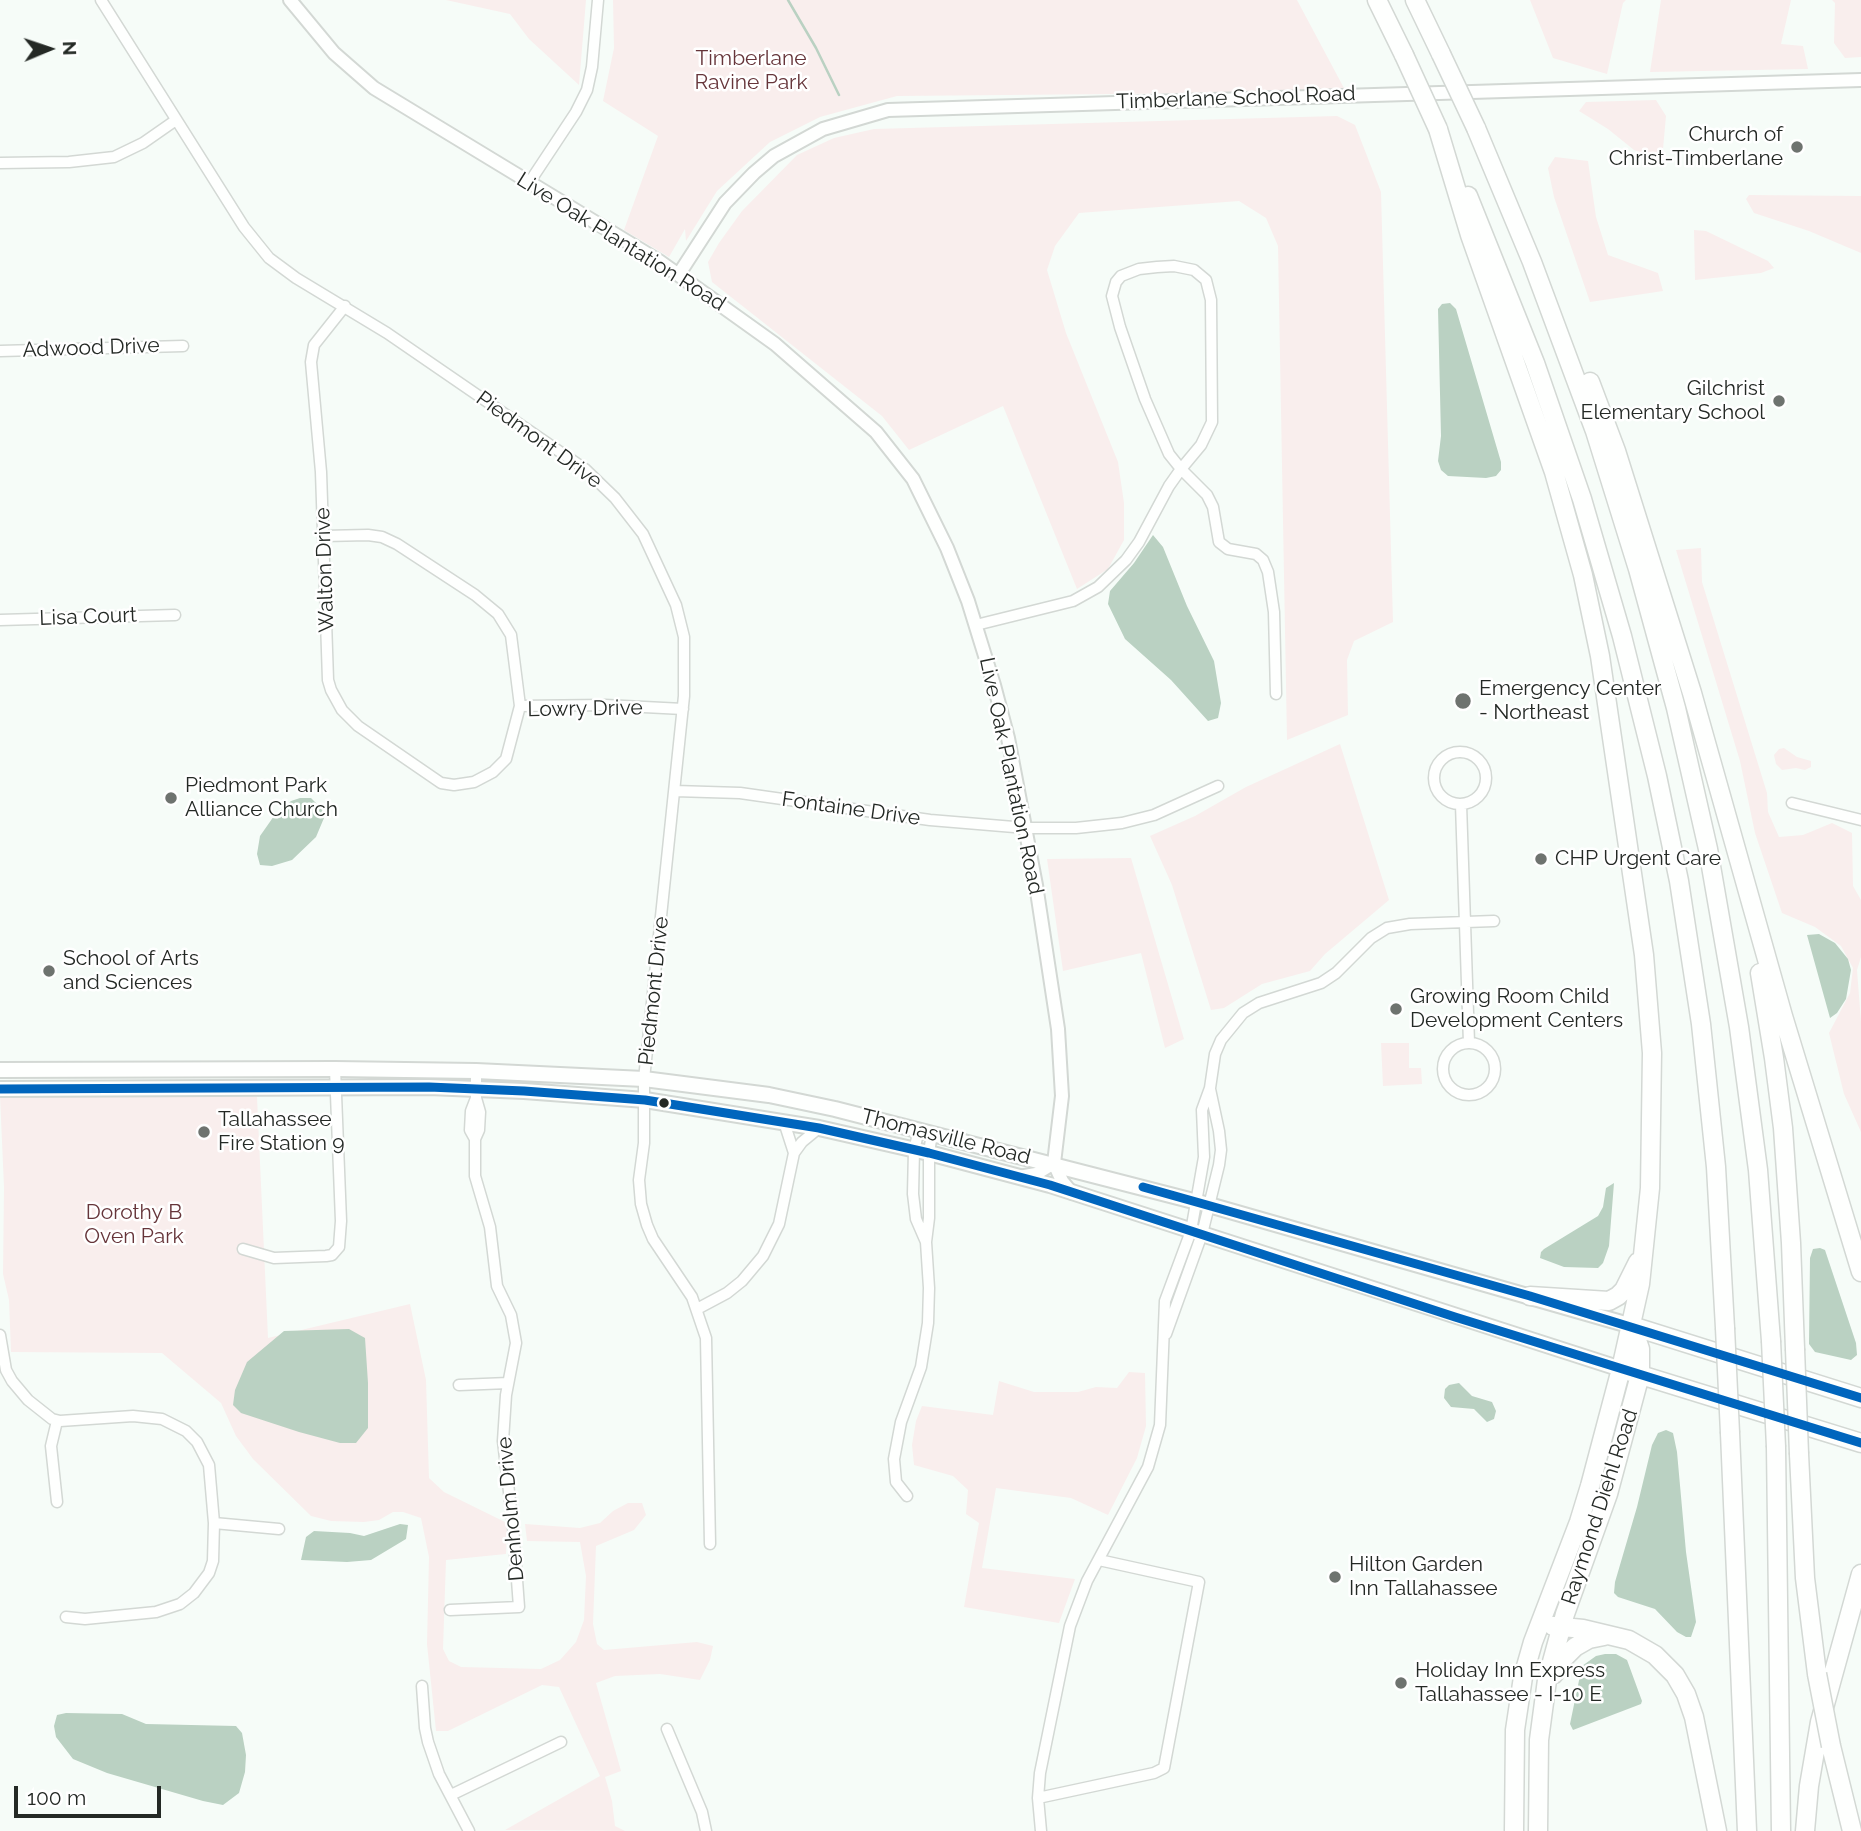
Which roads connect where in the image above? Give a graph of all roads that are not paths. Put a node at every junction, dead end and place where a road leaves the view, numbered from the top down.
1 (101, 0) edge
2 (290, 0) edge
3 (598, 0) edge
4 (1377, 0) edge
5 (1415, 0) edge
6 (1861, 80) edge
7 (176, 120) junction
8 (1438, 129) junction
9 (0, 163) edge
10 (529, 183) junction
11 (1504, 194) junction
12 (679, 274) junction
13 (345, 306) junction
14 (183, 345) dead end
15 (0, 351) edge
16 (1181, 469) junction
17 (324, 536) junction
18 (175, 615) dead end
19 (0, 620) edge
20 (976, 625) junction
21 (1276, 694) dead end
22 (520, 706) junction
23 (683, 709) junction
24 (450, 784) joint
25 (1217, 786) dead end
26 (675, 791) junction
27 (1792, 803) dead end
28 (1461, 804) junction
29 (1861, 820) edge
30 (1026, 828) junction
31 (1735, 849) junction
32 (1494, 921) dead end
33 (1465, 922) junction
34 (1469, 1043) junction
35 (335, 1069) junction
36 (0, 1070) edge
37 (241, 1070) junction
38 (476, 1070) junction
39 (128, 1071) junction
40 (644, 1079) junction
41 (1210, 1088) junction
42 (0, 1089) edge
43 (127, 1089) junction
44 (242, 1089) junction
45 (335, 1089) junction
46 (476, 1093) junction
47 (788, 1099) junction
48 (645, 1100) junction
49 (784, 1122) junction
50 (819, 1128) junction
51 (925, 1132) junction
52 (922, 1151) junction
53 (794, 1153) junction
54 (1054, 1163) junction
55 (1018, 1177) junction
56 (1072, 1193) junction
57 (1203, 1203) junction
58 (1196, 1232) junction
59 (926, 1242) junction
60 (243, 1249) dead end
61 (1644, 1250) junction
62 (1861, 1272) edge
63 (1530, 1296) junction
64 (697, 1309) junction
65 (1632, 1326) junction
66 (0, 1335) edge
67 (1621, 1369) junction
68 (1640, 1376) junction
69 (508, 1383) junction
70 (459, 1385) dead end
71 (1861, 1398) edge
72 (57, 1421) junction
73 (1861, 1443) edge
74 (907, 1496) dead end
75 (57, 1502) dead end
76 (214, 1523) junction
77 (279, 1529) dead end
78 (710, 1544) dead end
79 (1099, 1560) junction
80 (1861, 1574) edge
81 (450, 1610) dead end
82 (66, 1617) dead end
83 (1539, 1625) junction
84 (1562, 1626) junction
85 (1618, 1637) junction
86 (422, 1686) dead end
87 (1544, 1696) junction
88 (667, 1728) dead end
89 (561, 1742) dead end
90 (451, 1795) junction
91 (1038, 1798) junction
92 (469, 1831) edge
93 (706, 1831) edge
94 (1041, 1831) edge
95 (1514, 1831) edge
96 (1538, 1831) edge
97 (1717, 1831) edge
98 (1747, 1831) edge
99 (1781, 1831) edge
100 (1805, 1831) edge
101 (1852, 1831) edge

1 - 7 street, Piedmont Drive
2 - 10 street, Live Oak Plantation Road
3 - 10 street
4 - 8 highway, bridge
5 - 11 highway, bridge
6 - 12 street, Timberlane School Road
7 - 9 street
7 - 13 street, Piedmont Drive
8 - 61 highway
8 - 98 highway, bridge
10 - 12 street, Live Oak Plantation Road
11 - 31 highway
11 - 99 highway, bridge
12 - 20 street, Live Oak Plantation Road
13 - 17 street, Walton Drive
13 - 23 street, Piedmont Drive
14 - 15 street, Adwood Drive
16 - 16 street
16 - 20 street
16 - 21 street
17 - 22 street
17 - 24 street, Walton Drive
18 - 19 street, Lisa Court
20 - 30 street, Live Oak Plantation Road
22 - 23 street, Lowry Drive
22 - 24 street, Lowry Drive
23 - 26 street, Piedmont Drive
25 - 30 street, Fontaine Drive
26 - 30 street, Fontaine Drive
26 - 40 street, Piedmont Drive
27 - 29 street
28 - 28 street
28 - 33 street
30 - 54 street, Live Oak Plantation Road
31 - 62 highway
31 - 101 highway, bridge
32 - 33 street
33 - 34 street
33 - 41 street
34 - 34 street
35 - 37 main road, Thomasville Road
35 - 38 main road, Thomasville Road
35 - 45 street
36 - 39 main road, Thomasville Road
37 - 39 main road, Thomasville Road
37 - 44 main road
38 - 40 main road, Thomasville Road
38 - 46 street, Denholm Drive
39 - 43 main road
40 - 47 main road, Thomasville Road
40 - 48 street, Piedmont Drive
41 - 57 street
41 - 57 street
42 - 43 main road, Thomasville Road
43 - 44 main road, Thomasville Road
44 - 45 main road, Thomasville Road
45 - 46 main road, Thomasville Road
45 - 60 street
46 - 48 main road, Thomasville Road
46 - 69 street, Denholm Drive
47 - 49 main road
47 - 51 main road, Thomasville Road
48 - 49 main road, Thomasville Road
48 - 64 street, Piedmont Drive
49 - 50 main road, Thomasville Road
49 - 53 street
50 - 52 main road, Thomasville Road
50 - 53 street
51 - 52 street
51 - 54 main road, Thomasville Road
52 - 55 main road, Thomasville Road
52 - 59 street
52 - 59 street
53 - 64 street
54 - 55 street
54 - 56 street
54 - 57 main road, Thomasville Road
55 - 56 main road, Thomasville Road
56 - 58 main road, Thomasville Road
57 - 58 street
57 - 63 main road, Thomasville Road
58 - 67 main road, Thomasville Road
58 - 79 street
59 - 74 street
61 - 63 highway
61 - 65 highway
63 - 65 main road, Thomasville Road
64 - 78 street, Piedmont Drive
65 - 67 highway, Raymond Diehl Road
65 - 68 highway, Raymond Diehl Road
65 - 71 highway, Thomasville Road
66 - 72 street
67 - 68 highway, Thomasville Road
67 - 83 highway, Raymond Diehl Road
68 - 73 highway, Thomasville Road
68 - 84 highway, Raymond Diehl Road
69 - 70 street
69 - 81 street, Denholm Drive
72 - 75 street
72 - 76 street
76 - 77 street
76 - 82 street
79 - 91 street
79 - 91 street
80 - 100 highway
83 - 84 highway
83 - 95 highway, Raymond Diehl Road
84 - 85 highway
84 - 87 highway, Raymond Diehl Road
85 - 87 highway
85 - 97 highway
86 - 90 street
87 - 96 highway, Raymond Diehl Road
88 - 93 street
89 - 90 street
90 - 92 street
91 - 94 street

